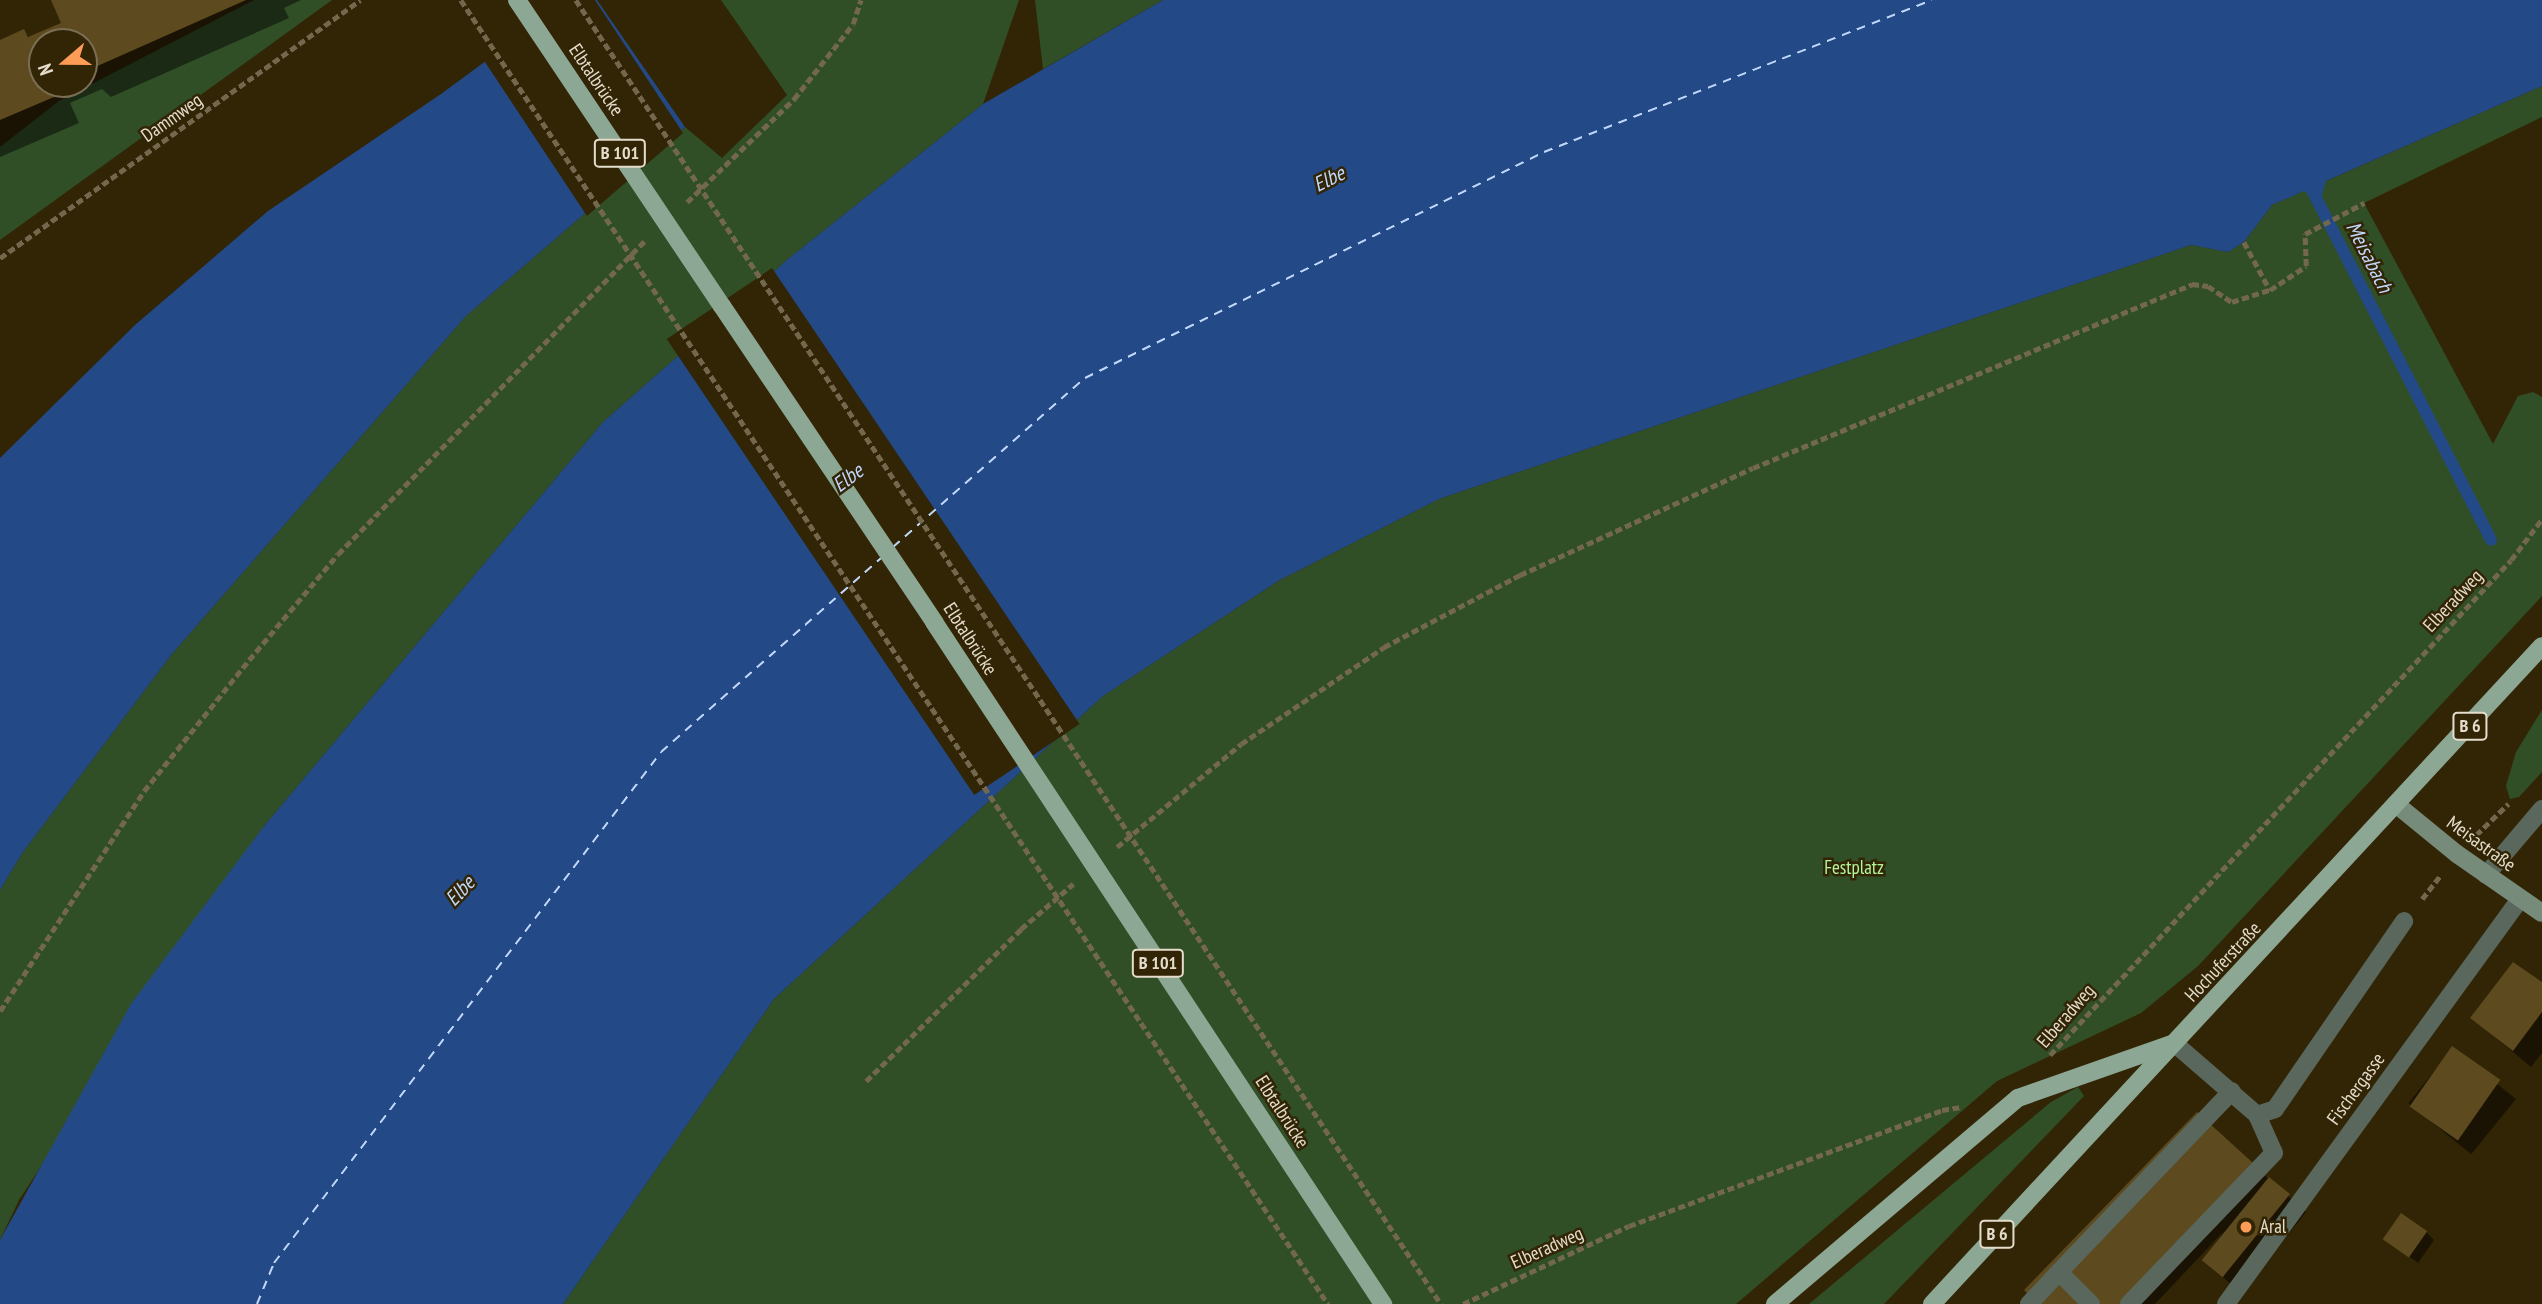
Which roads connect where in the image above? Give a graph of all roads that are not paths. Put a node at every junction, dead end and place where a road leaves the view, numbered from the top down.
1 (517, 0) edge
2 (2542, 646) edge
3 (2397, 805) junction
4 (2542, 809) edge
5 (2486, 875) junction
6 (2520, 899) junction
7 (2542, 913) edge
8 (2404, 922) dead end
9 (2174, 1043) junction
10 (2232, 1091) junction
11 (2257, 1115) junction
12 (2059, 1272) junction
13 (1382, 1304) edge
14 (1775, 1304) edge
15 (1932, 1304) edge
16 (2029, 1304) edge
17 (2091, 1304) edge
18 (2129, 1304) edge
19 (2227, 1304) edge

1 - 13 main road, Elbtalbrücke / B 101, bridge
2 - 3 main road, Hochuferstraße / B 6
3 - 5 street, Meisastraße
3 - 9 main road, Hochuferstraße / B 6
4 - 5 lane
5 - 6 street, Meisastraße
6 - 7 street, Meisastraße
6 - 19 lane, Fischergasse
8 - 11 lane
9 - 10 lane
9 - 14 main road
9 - 15 main road, Hochuferstraße / B 6
10 - 11 lane
10 - 12 lane
11 - 18 lane
12 - 16 lane
12 - 17 lane

